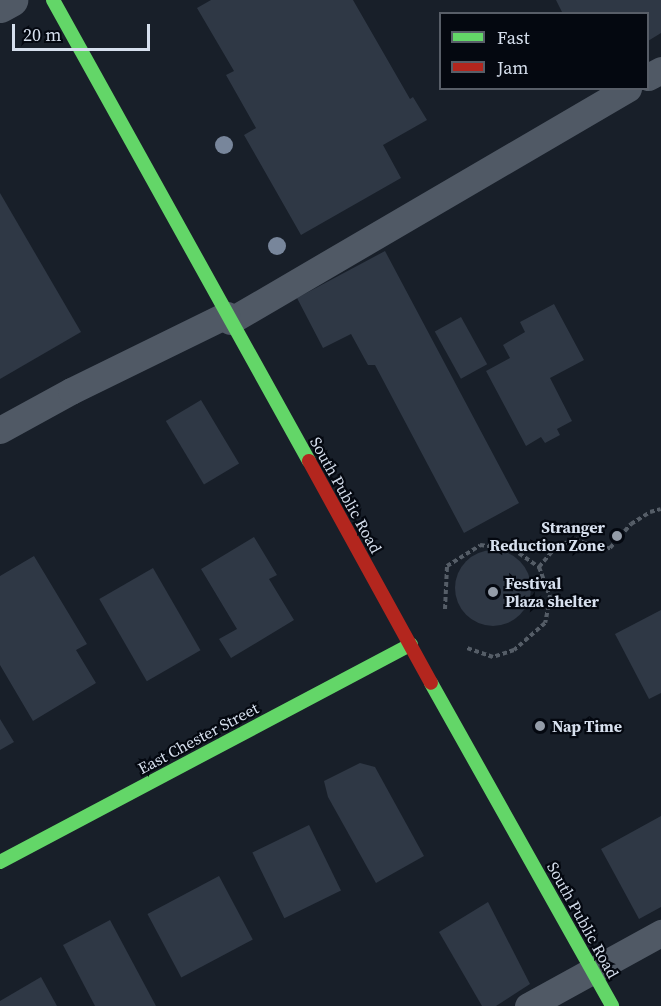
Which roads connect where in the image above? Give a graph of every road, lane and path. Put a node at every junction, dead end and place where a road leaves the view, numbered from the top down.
1 (11, 0) edge
2 (53, 0) edge
3 (0, 6) edge
4 (625, 90) edge
5 (228, 318) junction
6 (0, 430) edge
7 (661, 509) edge
8 (539, 567) junction
9 (445, 609) dead end
10 (411, 644) junction
11 (466, 648) dead end
12 (0, 862) edge
13 (661, 933) edge
14 (592, 970) junction
15 (528, 1006) edge
16 (612, 1006) edge

1 - 3 street
2 - 5 street, South Public Road
4 - 5 lane
5 - 6 lane
5 - 10 street, South Public Road
7 - 8 path
8 - 9 path
8 - 11 path
10 - 12 street, East Chester Street
10 - 14 street, South Public Road
13 - 14 lane
14 - 15 lane
14 - 16 street, South Public Road

